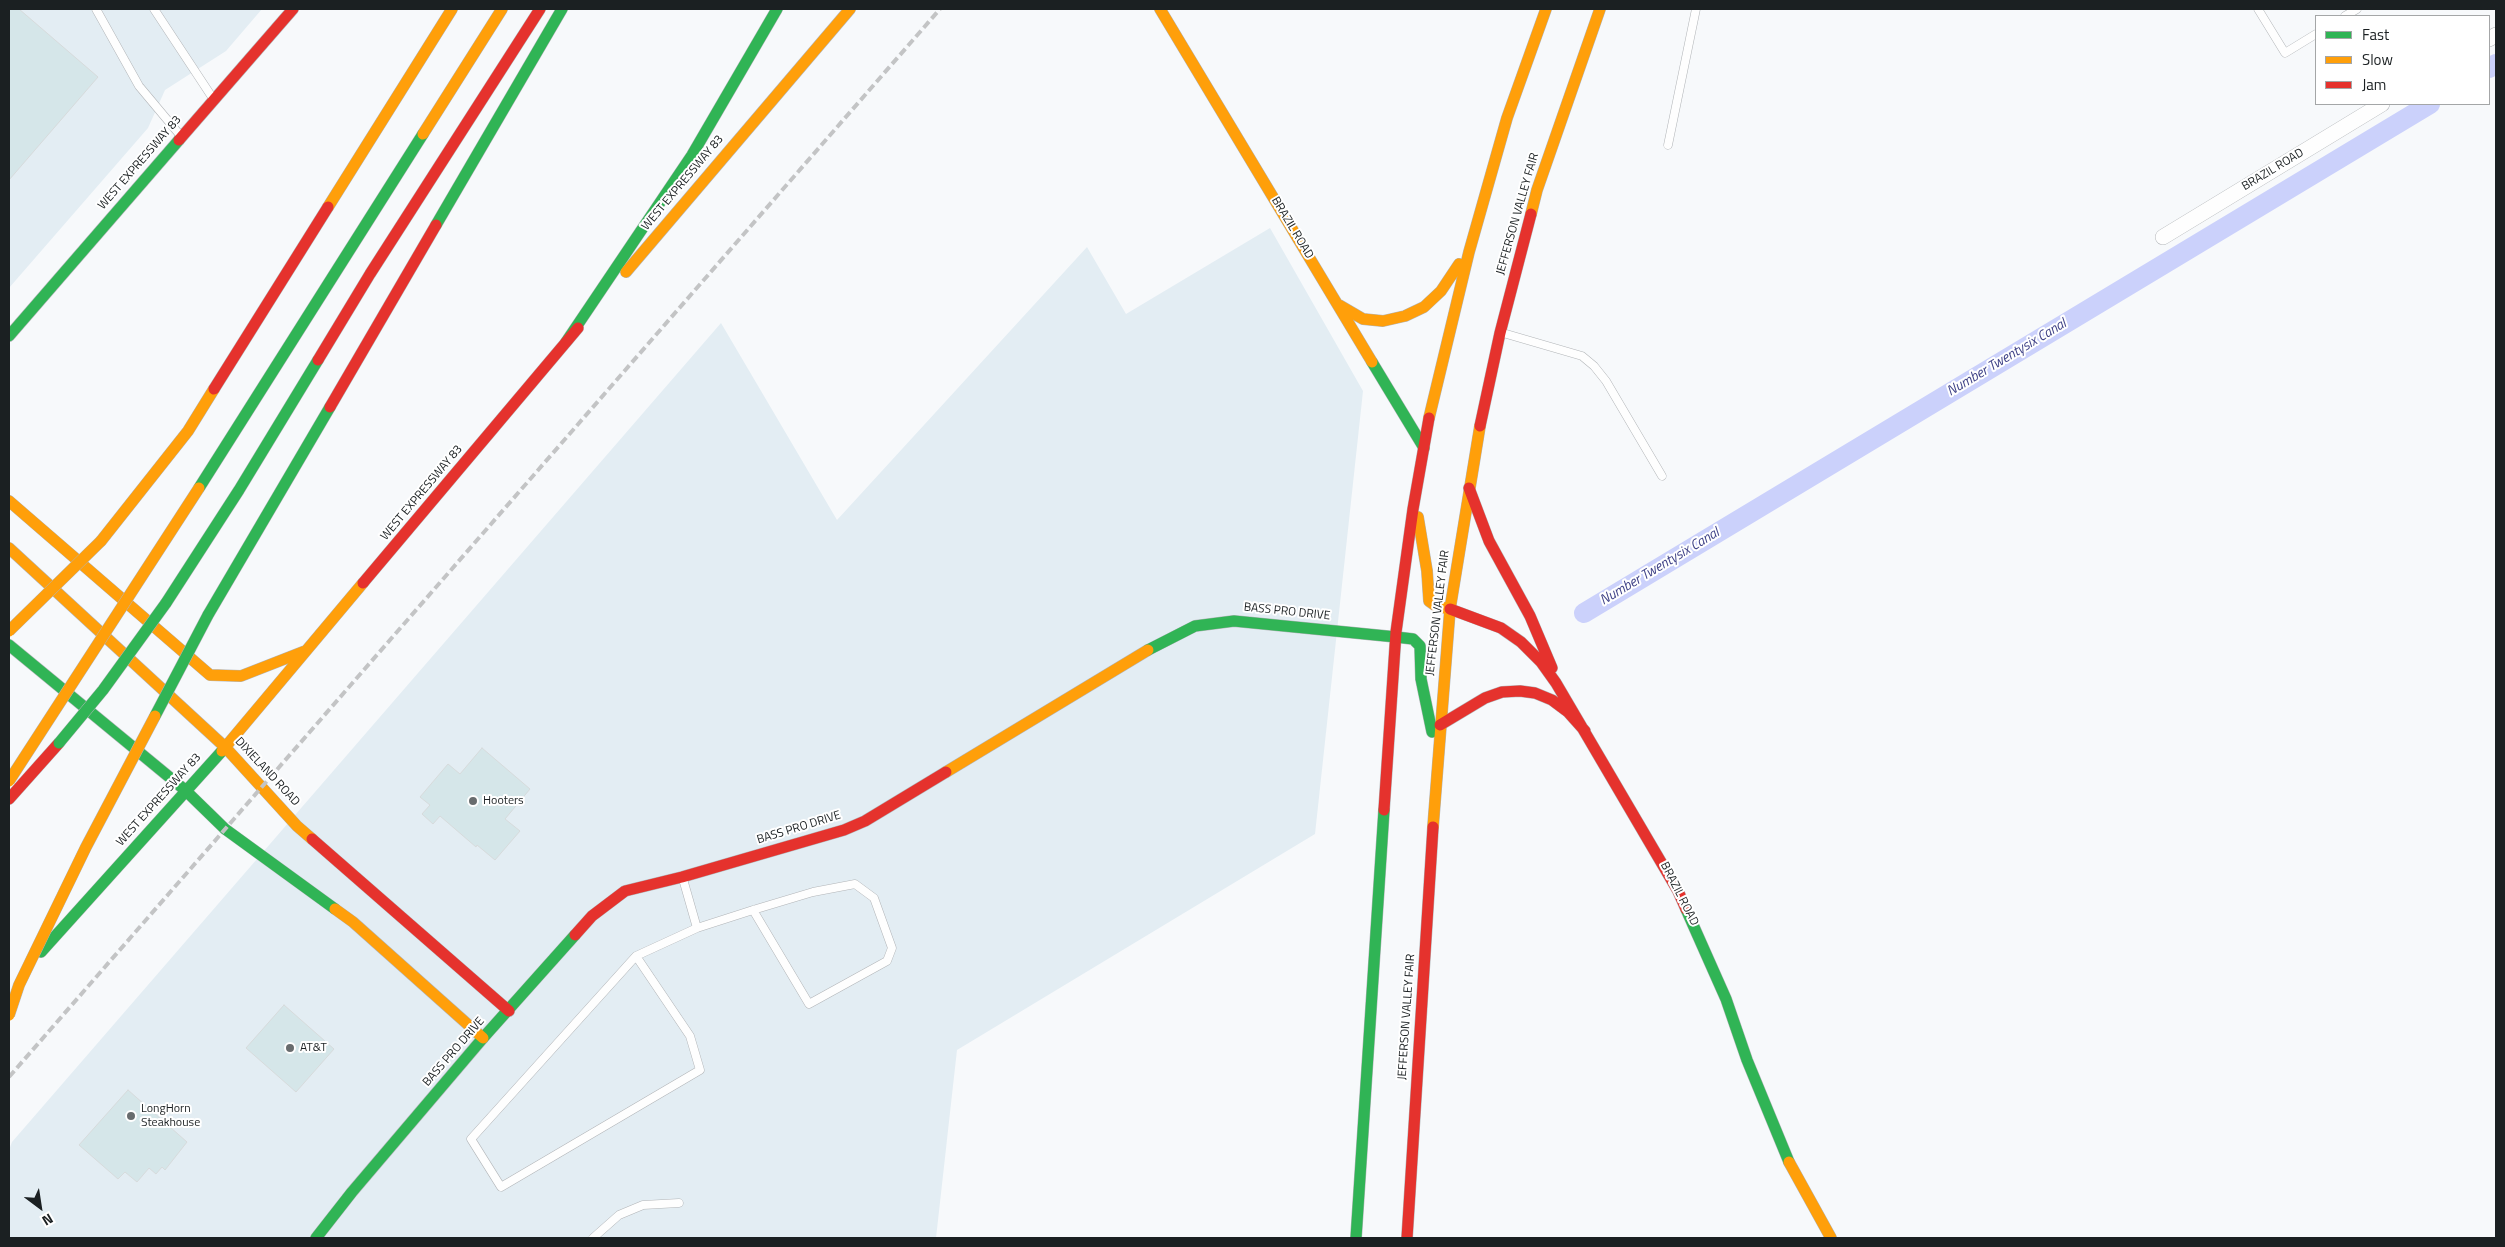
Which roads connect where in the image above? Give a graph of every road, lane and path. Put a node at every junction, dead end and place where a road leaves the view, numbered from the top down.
1 (96, 9) edge
2 (154, 9) edge
3 (293, 9) edge
4 (452, 9) edge
5 (502, 9) edge
6 (540, 9) edge
7 (562, 9) edge
8 (778, 9) edge
9 (850, 9) edge
10 (1160, 9) edge
11 (1546, 9) edge
12 (1600, 9) edge
13 (1696, 9) edge
14 (2258, 9) edge
15 (2315, 35) edge
16 (213, 99) junction
17 (2380, 105) edge
18 (181, 136) junction
19 (1668, 145) dead end
20 (1474, 233) junction
21 (2163, 236) dead end
22 (1339, 305) junction
23 (1500, 332) junction
24 (9, 336) edge
25 (566, 342) junction
26 (1424, 448) junction
27 (1662, 476) dead end
28 (1469, 488) junction
29 (1416, 490) junction
30 (9, 501) edge
31 (9, 548) edge
32 (1450, 609) junction
33 (9, 630) edge
34 (1396, 637) junction
35 (9, 644) edge
36 (306, 651) junction
37 (1556, 683) junction
38 (1440, 724) junction
39 (1585, 731) junction
40 (225, 747) junction
41 (1437, 761) junction
42 (9, 780) edge
43 (185, 790) junction
44 (9, 799) edge
45 (682, 877) junction
46 (752, 910) junction
47 (697, 928) junction
48 (636, 956) junction
49 (9, 988) edge
50 (509, 1010) junction
51 (9, 1015) edge
52 (483, 1038) junction
53 (679, 1203) dead end
54 (316, 1238) edge
55 (593, 1238) edge
56 (1356, 1238) edge
57 (1407, 1238) edge
58 (1831, 1238) edge

1 - 18 lane
2 - 16 lane
3 - 16 main road, WEST EXPRESSWAY 83
4 - 33 main road, bridge
5 - 42 main road, bridge
6 - 44 main road, bridge
7 - 51 main road, bridge
8 - 25 main road
9 - 25 main road, WEST EXPRESSWAY 83
10 - 22 main road, BRAZIL ROAD
11 - 20 main road
12 - 23 main road, JEFFERSON VALLEY FAIR
13 - 19 lane
14 - 15 lane
16 - 18 main road, WEST EXPRESSWAY 83
17 - 21 street, BRAZIL ROAD
18 - 24 main road, WEST EXPRESSWAY 83
20 - 22 main road
20 - 26 main road
22 - 26 main road, BRAZIL ROAD
23 - 27 lane
23 - 28 main road, JEFFERSON VALLEY FAIR
25 - 36 main road, WEST EXPRESSWAY 83
26 - 29 main road
28 - 32 main road, JEFFERSON VALLEY FAIR
28 - 37 main road
29 - 32 main road, BRAZIL ROAD
29 - 34 main road
30 - 36 main road
31 - 40 main road, DIXIELAND ROAD
32 - 37 main road, BRAZIL ROAD
32 - 38 main road, JEFFERSON VALLEY FAIR
34 - 41 main road, BASS PRO DRIVE
34 - 45 main road, BASS PRO DRIVE
34 - 56 main road
35 - 43 main road
36 - 40 main road, WEST EXPRESSWAY 83
37 - 39 main road, BRAZIL ROAD
38 - 39 main road
38 - 41 main road, JEFFERSON VALLEY FAIR
39 - 58 main road, BRAZIL ROAD
40 - 43 main road, WEST EXPRESSWAY 83
40 - 50 main road, DIXIELAND ROAD
41 - 57 main road, JEFFERSON VALLEY FAIR
43 - 49 main road, WEST EXPRESSWAY 83
43 - 52 main road
45 - 47 lane
45 - 50 main road, BASS PRO DRIVE
46 - 46 lane
46 - 47 lane
47 - 48 lane
48 - 48 lane
50 - 52 main road, BASS PRO DRIVE
52 - 54 main road, BASS PRO DRIVE
53 - 55 lane

